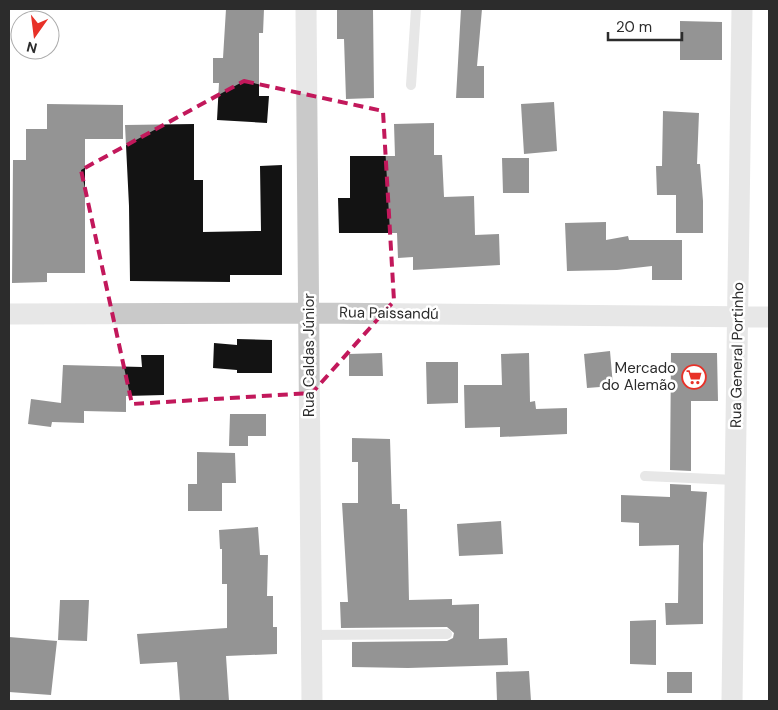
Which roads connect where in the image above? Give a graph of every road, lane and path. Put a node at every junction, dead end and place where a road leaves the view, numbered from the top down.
1 (306, 9) edge
2 (416, 9) edge
3 (742, 9) edge
4 (411, 85) dead end
5 (309, 313) junction
6 (9, 314) edge
7 (738, 317) junction
8 (769, 317) edge
9 (645, 476) dead end
10 (735, 480) junction
11 (447, 634) dead end
12 (311, 635) junction
13 (312, 701) edge
14 (732, 701) edge

1 - 5 street, Rua Caldas Júnior
2 - 4 lane
3 - 7 street, Rua General Portinho
5 - 6 street, Rua Paissandú
5 - 7 street, Rua Paissandú
5 - 12 street, Rua Caldas Júnior
7 - 8 street, Rua Paissandú
7 - 10 street, Rua General Portinho
9 - 10 lane
10 - 14 street, Rua General Portinho
11 - 12 lane
12 - 13 street, Rua Caldas Júnior

